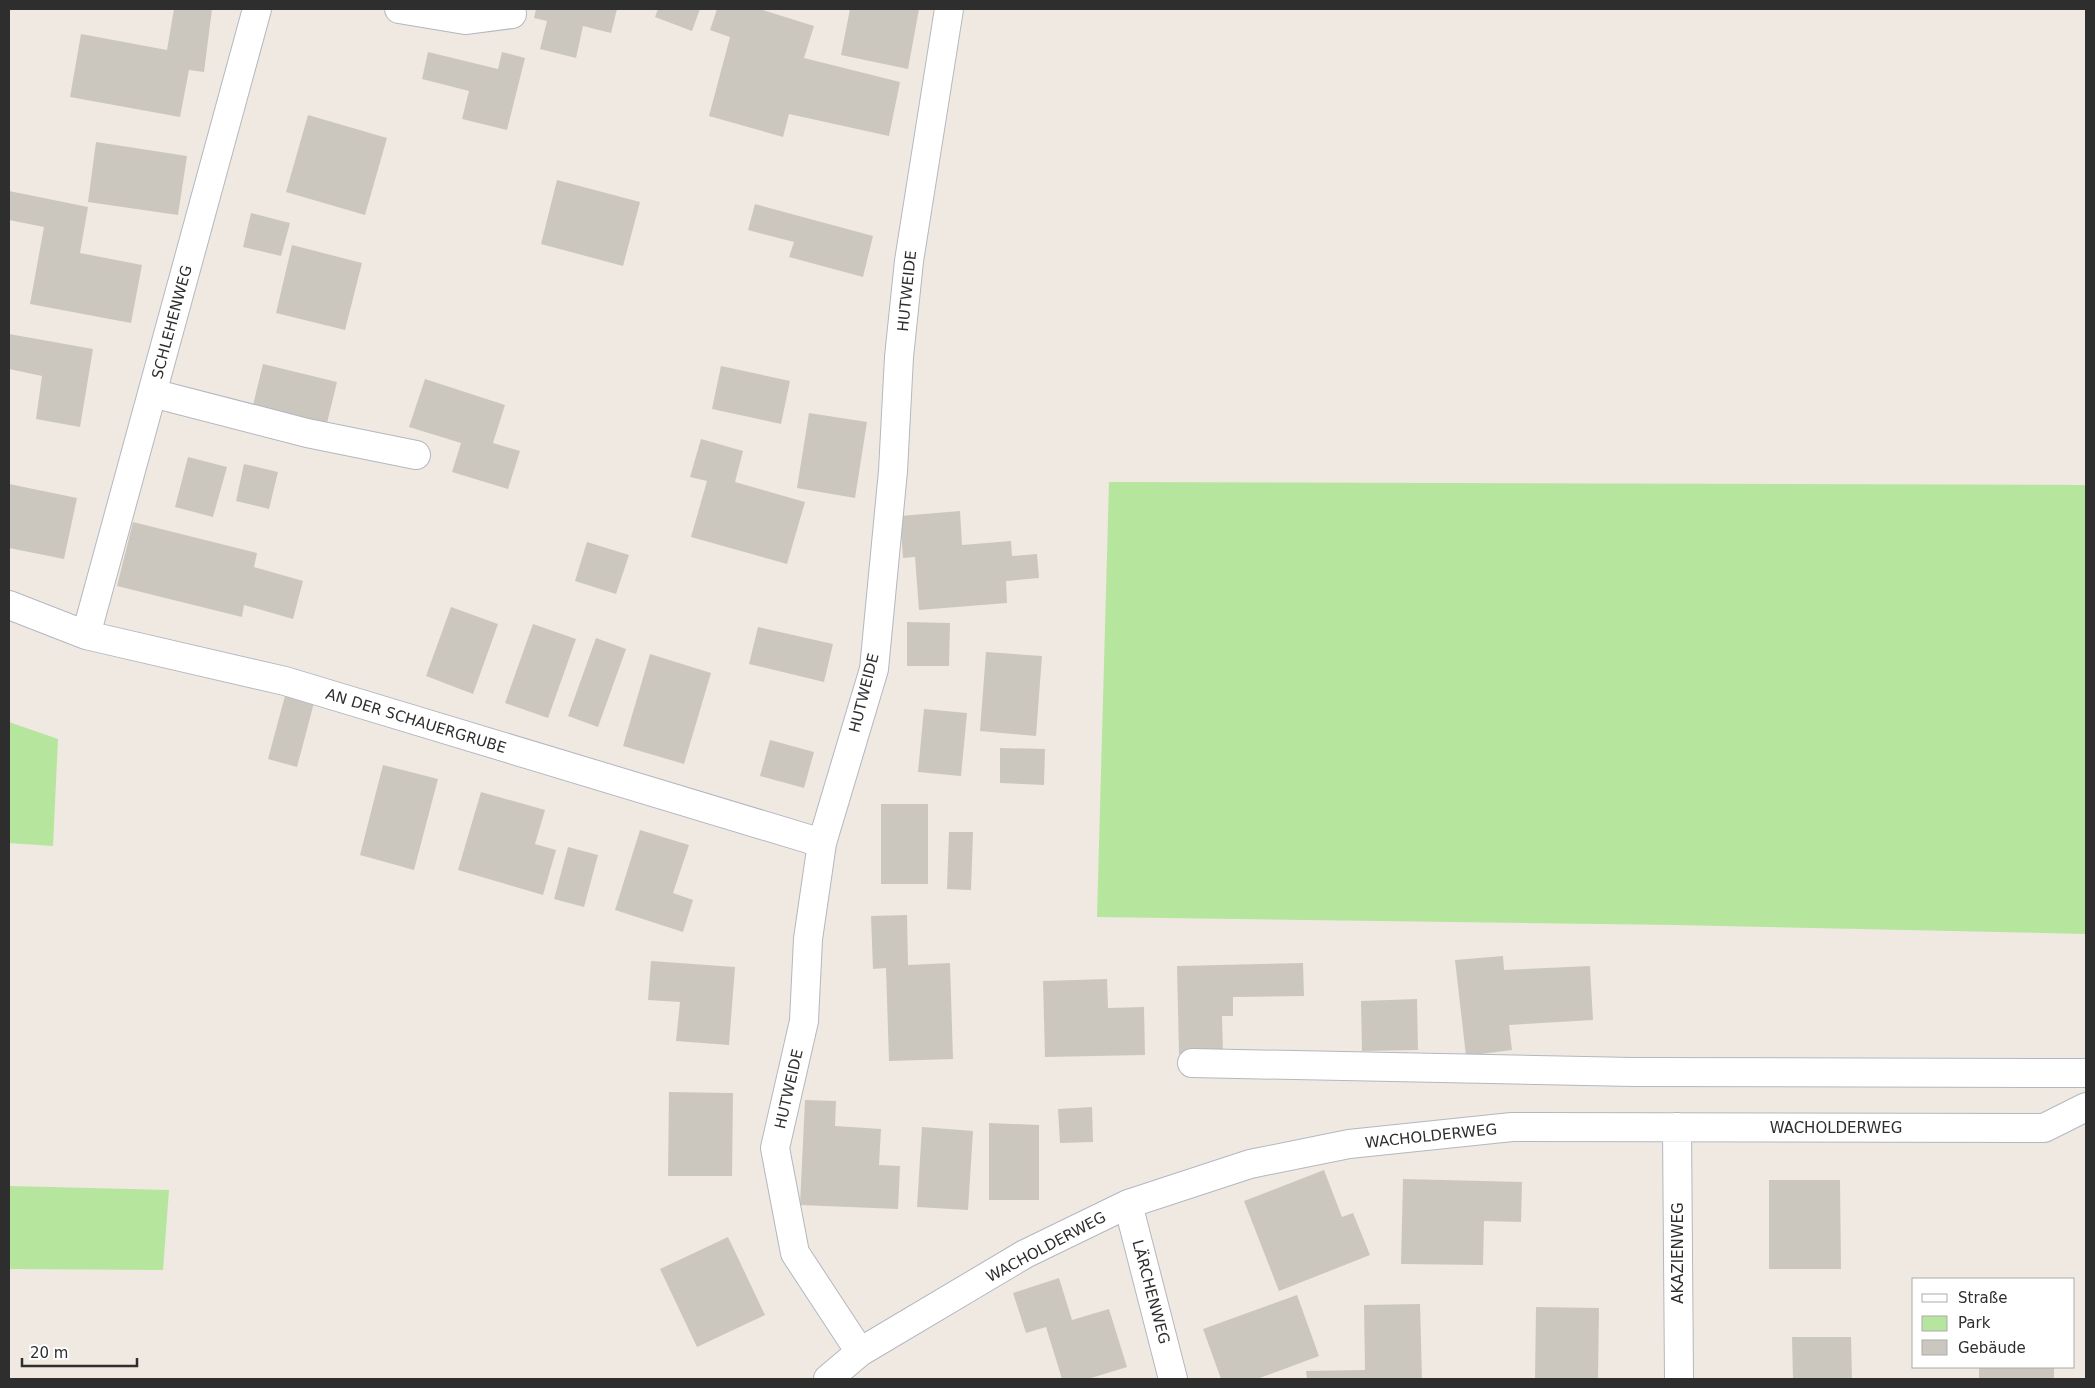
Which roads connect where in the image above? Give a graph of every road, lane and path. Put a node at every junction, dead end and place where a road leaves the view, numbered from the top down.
1 (257, 9) edge
2 (399, 9) edge
3 (949, 9) edge
4 (512, 14) dead end
5 (152, 393) junction
6 (416, 455) dead end
7 (9, 605) edge
8 (86, 635) junction
9 (822, 843) junction
10 (1192, 1063) dead end
11 (2086, 1073) edge
12 (2086, 1107) edge
13 (1677, 1127) junction
14 (1128, 1204) junction
15 (860, 1352) junction
16 (828, 1379) edge
17 (1173, 1379) edge
18 (1679, 1379) edge

1 - 5 street, SCHLEHENWEG
2 - 4 street
3 - 9 street, HUTWEIDE
5 - 6 street
5 - 8 street, SCHLEHENWEG
7 - 8 street, AN DER SCHAUERGRUBE
8 - 9 street, AN DER SCHAUERGRUBE
9 - 15 street, HUTWEIDE
10 - 11 street
12 - 13 street, WACHOLDERWEG
13 - 14 street, WACHOLDERWEG
13 - 18 street, AKAZIENWEG
14 - 15 street, WACHOLDERWEG
14 - 17 street, LÄRCHENWEG
15 - 16 street, WACHOLDERWEG

